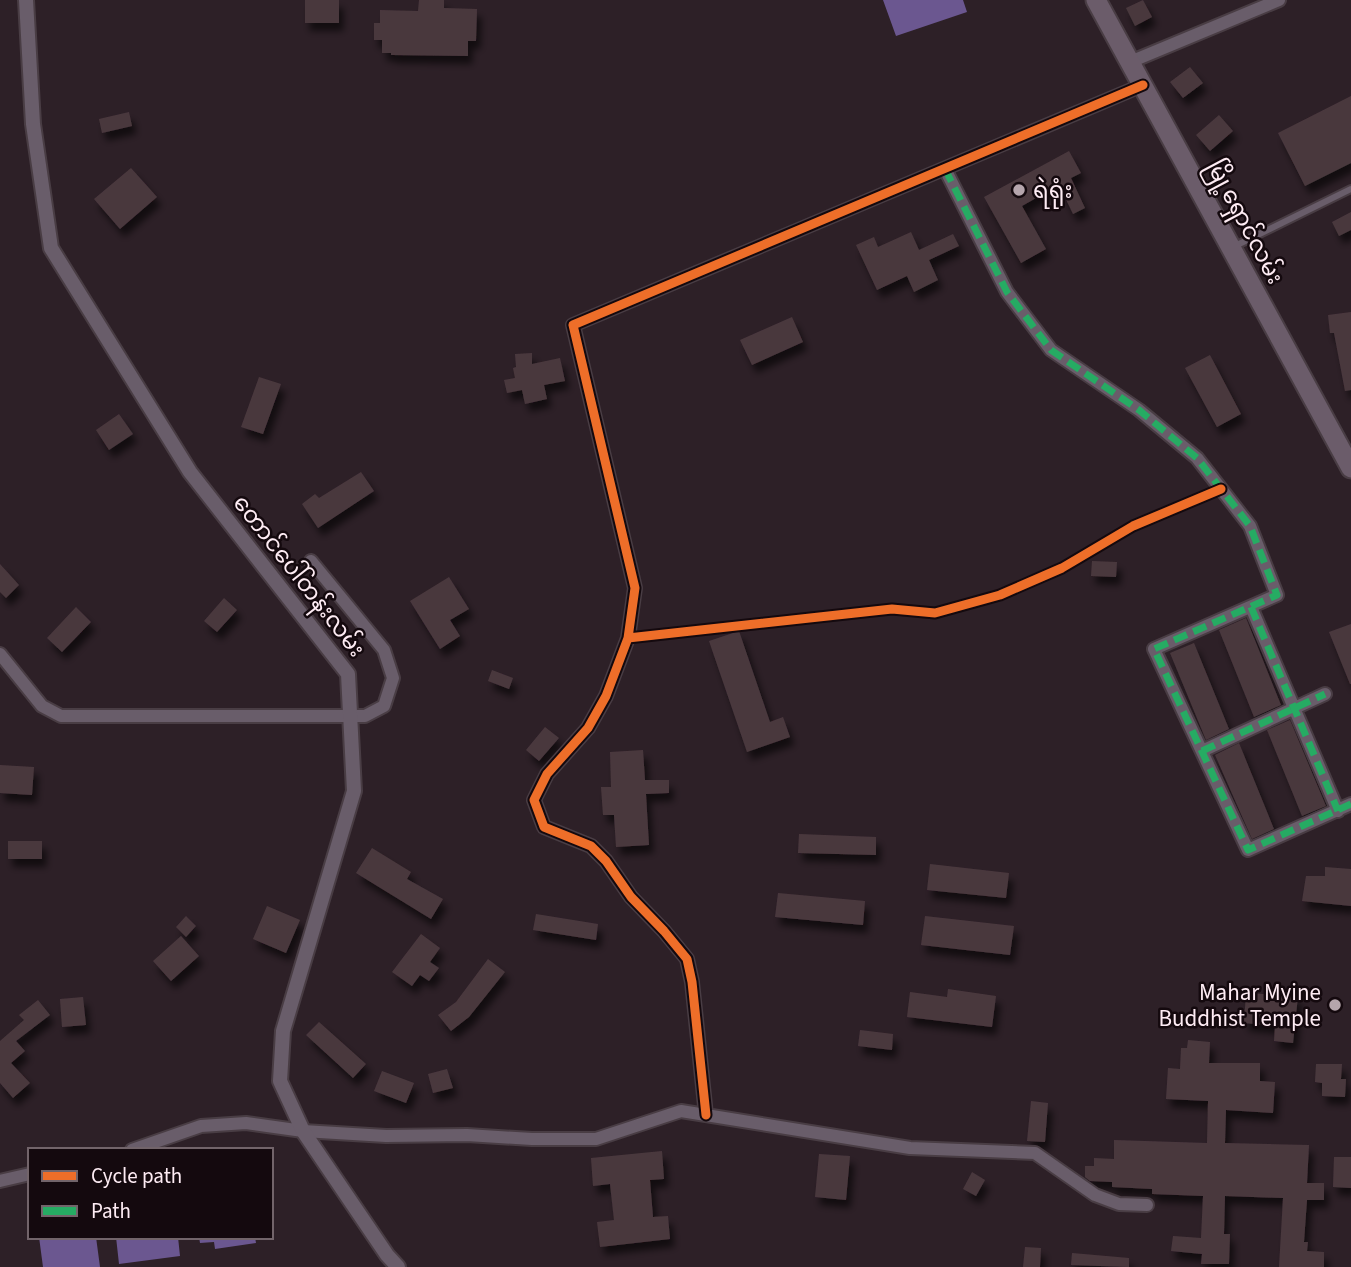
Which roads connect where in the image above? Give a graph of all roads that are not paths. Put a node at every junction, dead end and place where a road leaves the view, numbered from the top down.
1 (26, 0) edge
2 (1096, 0) edge
3 (1279, 0) edge
4 (1130, 61) junction
5 (1143, 85) junction
6 (945, 169) junction
7 (1351, 189) edge
8 (1231, 248) junction
9 (1351, 468) edge
10 (311, 561) dead end
11 (1251, 607) junction
12 (0, 654) edge
13 (1325, 694) dead end
14 (1294, 708) junction
15 (350, 717) junction
16 (1202, 751) junction
17 (1351, 804) edge
18 (1338, 811) junction
19 (706, 1115) junction
20 (303, 1131) junction
21 (138, 1148) edge
22 (28, 1174) edge
23 (0, 1181) edge
24 (1147, 1205) dead end
25 (398, 1267) edge

1 - 15 street, တောင်ပေါ်တန်းလမ်း
2 - 4 highway, မြို့ရှောင်လမ်း
3 - 4 street
4 - 5 highway, မြို့ရှောင်လမ်း
5 - 6 street
5 - 8 highway, မြို့ရှောင်လမ်း
6 - 11 street
6 - 19 street
7 - 8 lane
8 - 9 highway, မြို့ရှောင်လမ်း
10 - 15 street
11 - 14 street
11 - 16 street
12 - 15 street
13 - 14 street
14 - 16 street
14 - 18 street
15 - 20 street, တောင်ပေါ်တန်းလမ်း
16 - 18 street
17 - 18 street
19 - 20 street
19 - 24 street
20 - 21 street
20 - 25 street, တောင်ပေါ်တန်းလမ်း
22 - 23 street

